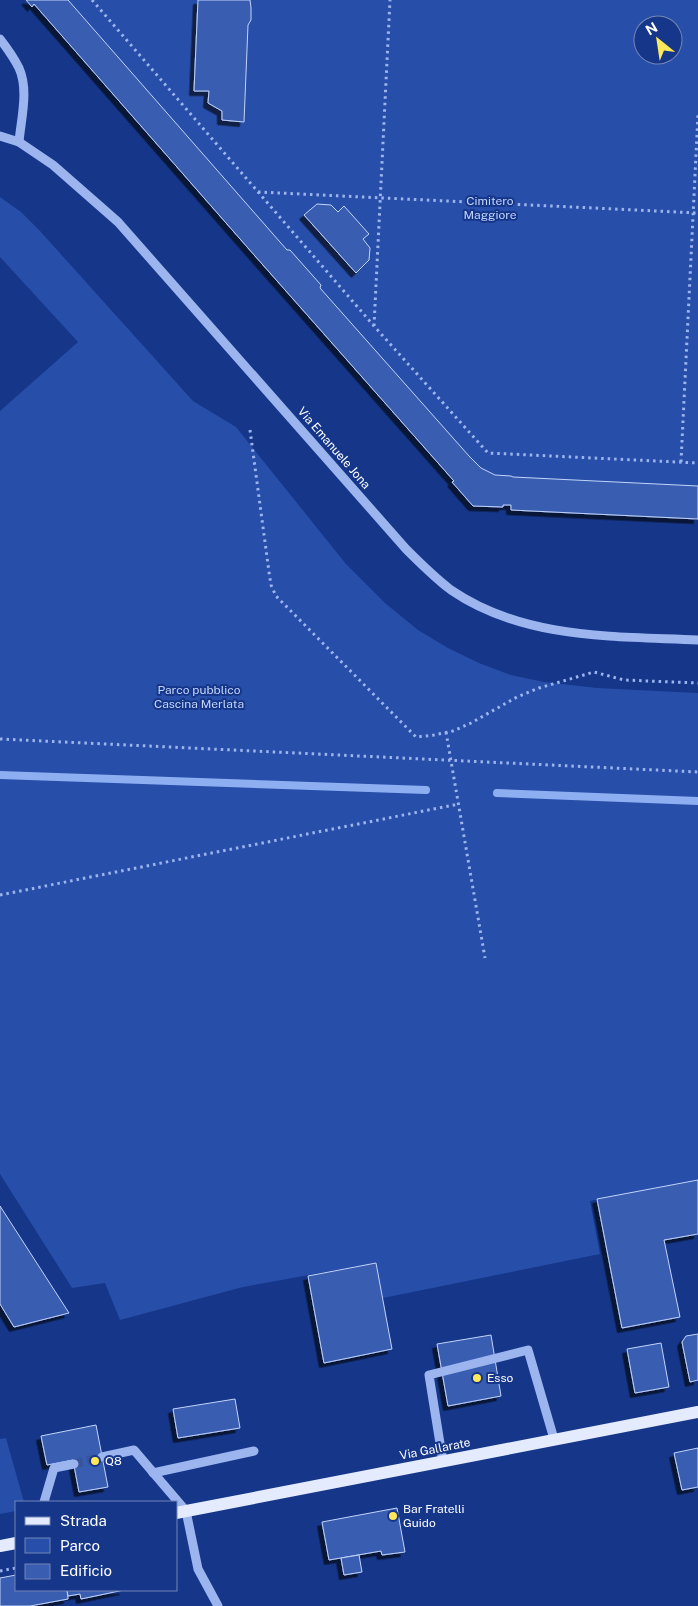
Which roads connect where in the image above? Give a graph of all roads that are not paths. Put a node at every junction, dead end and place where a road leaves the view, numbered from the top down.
1 (0, 38) edge
2 (0, 136) edge
3 (19, 142) junction
4 (698, 640) edge
5 (698, 1412) edge
6 (554, 1439) junction
7 (254, 1451) dead end
8 (102, 1457) tunnel mouth
9 (444, 1462) junction
10 (74, 1464) tunnel mouth
11 (153, 1473) junction
12 (44, 1501) edge
13 (173, 1501) edge
14 (181, 1512) edge
15 (15, 1543) edge
16 (0, 1546) edge
17 (218, 1606) edge

1 - 3 street
2 - 3 street, Via Emanuele Jona
3 - 4 street, Via Emanuele Jona
5 - 6 main road, Via Gallarate
6 - 9 main road, Via Gallarate
6 - 9 street
7 - 11 street
8 - 11 street
9 - 14 main road, Via Gallarate
10 - 12 street
11 - 13 street
14 - 17 street
15 - 16 main road

